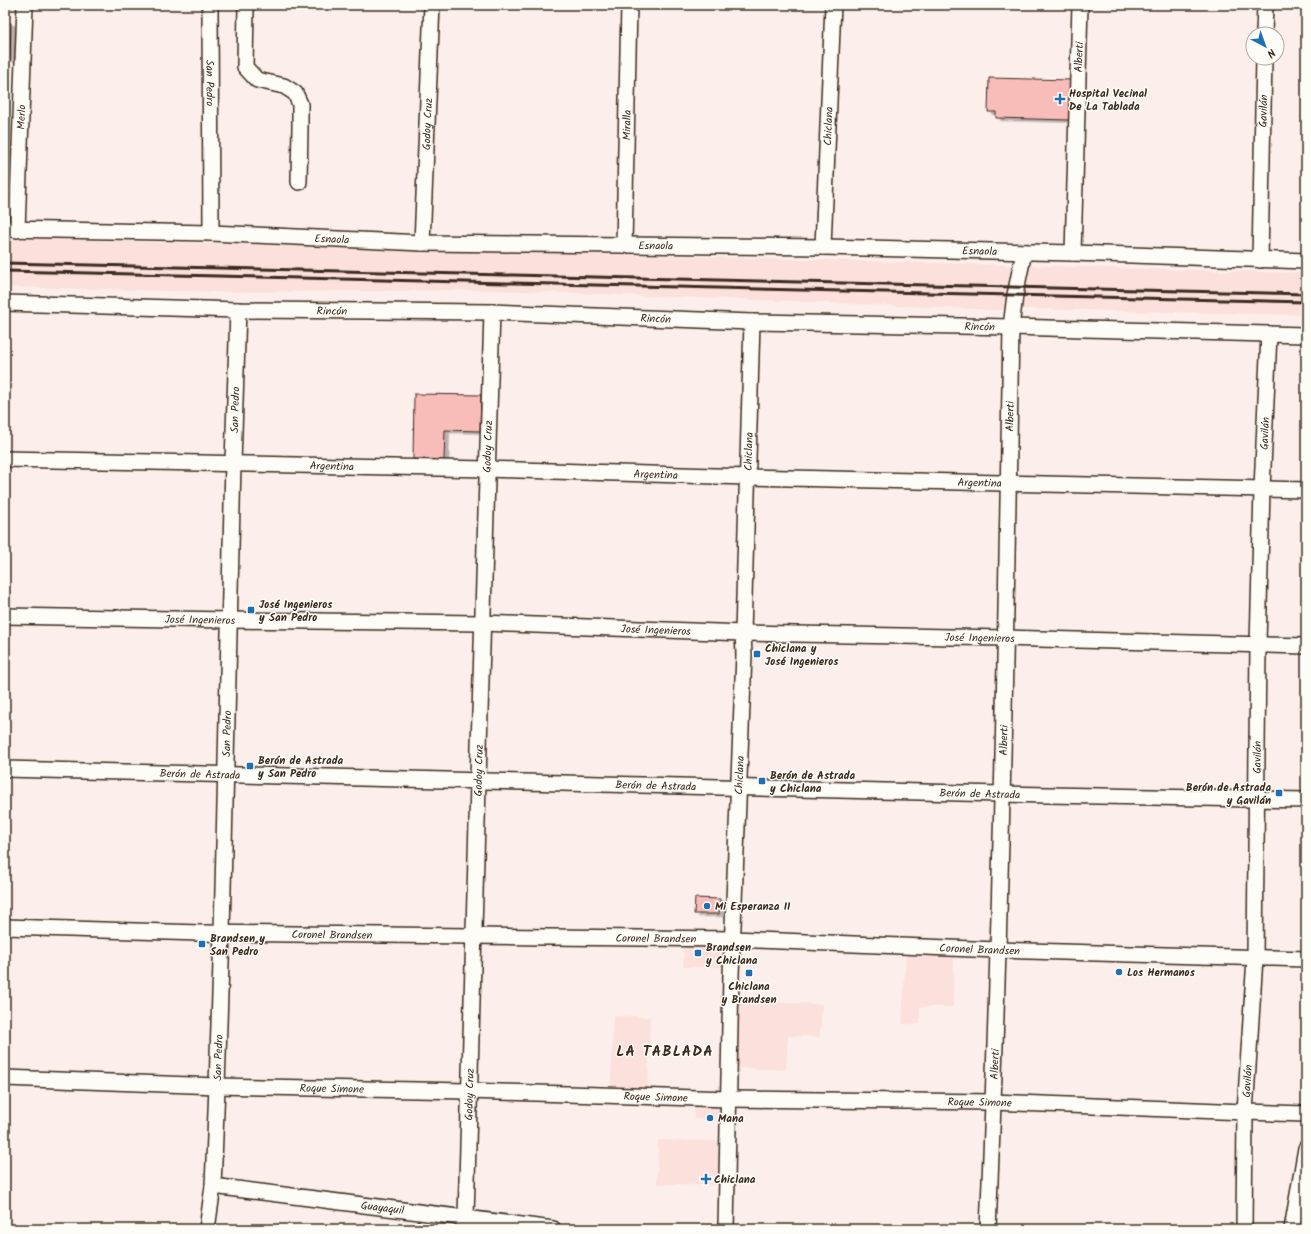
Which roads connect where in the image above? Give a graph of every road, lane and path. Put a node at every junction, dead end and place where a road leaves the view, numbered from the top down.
1 (25, 5) edge
2 (210, 5) edge
3 (246, 5) edge
4 (432, 5) edge
5 (629, 5) edge
6 (833, 5) edge
7 (1080, 5) edge
8 (1265, 5) edge
9 (1264, 26) edge
10 (1264, 66) edge
11 (299, 182) dead end
12 (11, 229) edge
13 (211, 233) junction
14 (422, 243) junction
15 (624, 245) junction
16 (824, 247) junction
17 (1024, 252) junction
18 (1073, 253) junction
19 (1260, 260) junction
20 (1306, 261) edge
21 (5, 303) edge
22 (238, 310) junction
23 (492, 312) junction
24 (752, 322) junction
25 (1011, 327) junction
26 (1269, 334) junction
27 (1306, 335) edge
28 (5, 459) edge
29 (233, 463) junction
30 (486, 469) junction
31 (747, 477) junction
32 (1008, 483) junction
33 (1262, 489) junction
34 (1306, 490) edge
35 (5, 616) edge
36 (229, 620) junction
37 (481, 623) junction
38 (743, 633) junction
39 (1005, 638) junction
40 (1258, 645) junction
41 (1306, 646) edge
42 (5, 769) edge
43 (225, 775) junction
44 (478, 780) junction
45 (739, 787) junction
46 (1001, 794) junction
47 (1257, 799) junction
48 (1306, 800) edge
49 (5, 927) edge
50 (222, 932) junction
51 (474, 936) junction
52 (733, 939) junction
53 (997, 950) junction
54 (1255, 958) junction
55 (1306, 959) edge
56 (5, 1078) edge
57 (217, 1086) junction
58 (468, 1091) junction
59 (730, 1099) junction
60 (993, 1102) junction
61 (1246, 1112) junction
62 (1306, 1114) edge
63 (1306, 1148) edge
64 (213, 1186) junction
65 (465, 1223) edge
66 (207, 1229) edge
67 (553, 1229) edge
68 (726, 1229) edge
69 (988, 1229) edge
70 (1244, 1229) edge
71 (1292, 1229) edge

1 - 12 street, Merlo
2 - 13 street, San Pedro
3 - 11 street
4 - 14 street, Godoy Cruz
5 - 15 street, Miralla
6 - 16 street, Chiclana
7 - 18 street, Alberti
8 - 9 street
10 - 19 street, Gavilán
12 - 13 street, Esnaola
13 - 14 street, Esnaola
14 - 15 street, Esnaola
15 - 16 street, Esnaola
16 - 17 street, Esnaola
17 - 18 street, Esnaola
17 - 25 street, Alberti
18 - 19 street, Esnaola
19 - 20 street, Esnaola
21 - 22 street, Rincón
22 - 23 street, Rincón
22 - 29 street, San Pedro
23 - 24 street, Rincón
23 - 30 street, Godoy Cruz
24 - 25 street, Rincón
24 - 31 street, Chiclana
25 - 26 street, Rincón
25 - 32 street, Alberti
26 - 27 street, Rincón
26 - 33 street, Gavilán
28 - 29 street, Argentina
29 - 30 street, Argentina
29 - 36 street, San Pedro
30 - 31 street, Argentina
30 - 37 street, Godoy Cruz
31 - 32 street, Argentina
31 - 38 street, Chiclana
32 - 33 street, Argentina
32 - 39 street, Alberti
33 - 34 street, Argentina
33 - 40 street, Gavilán
35 - 36 street, José Ingenieros
36 - 37 street, José Ingenieros
36 - 43 street, San Pedro
37 - 38 street, José Ingenieros
37 - 44 street, Godoy Cruz
38 - 39 street, José Ingenieros
38 - 45 street, Chiclana
39 - 40 street, José Ingenieros
39 - 46 street, Alberti
40 - 41 street, José Ingenieros
40 - 47 street, Gavilán
42 - 43 street, Berón de Astrada
43 - 44 street, Berón de Astrada
43 - 50 street, San Pedro
44 - 45 street, Berón de Astrada
44 - 51 street, Godoy Cruz
45 - 46 street, Berón de Astrada
45 - 52 street, Chiclana
46 - 47 street, Berón de Astrada
46 - 53 street, Alberti
47 - 48 street, Berón de Astrada
47 - 54 street, Gavilán
49 - 50 street, Coronel Brandsen
50 - 51 street, Coronel Brandsen
50 - 57 street, San Pedro
51 - 52 street, Coronel Brandsen
51 - 58 street, Godoy Cruz
52 - 53 street, Coronel Brandsen
52 - 59 street, Chiclana
53 - 54 street, Coronel Brandsen
53 - 60 street, Alberti
54 - 55 street, Coronel Brandsen
54 - 61 street, Gavilán
56 - 57 street, Roque Simone
57 - 58 street, Roque Simone
57 - 64 street, San Pedro
58 - 59 street, Roque Simone
58 - 65 street, Godoy Cruz
59 - 60 street, Roque Simone
59 - 68 street, Chiclana
60 - 61 street, Roque Simone
60 - 69 street, Alberti
61 - 62 street, Roque Simone
61 - 70 street, Gavilán
63 - 71 street
64 - 65 street, Guayaquil
64 - 66 street, San Pedro
65 - 67 street, Guayaquil

